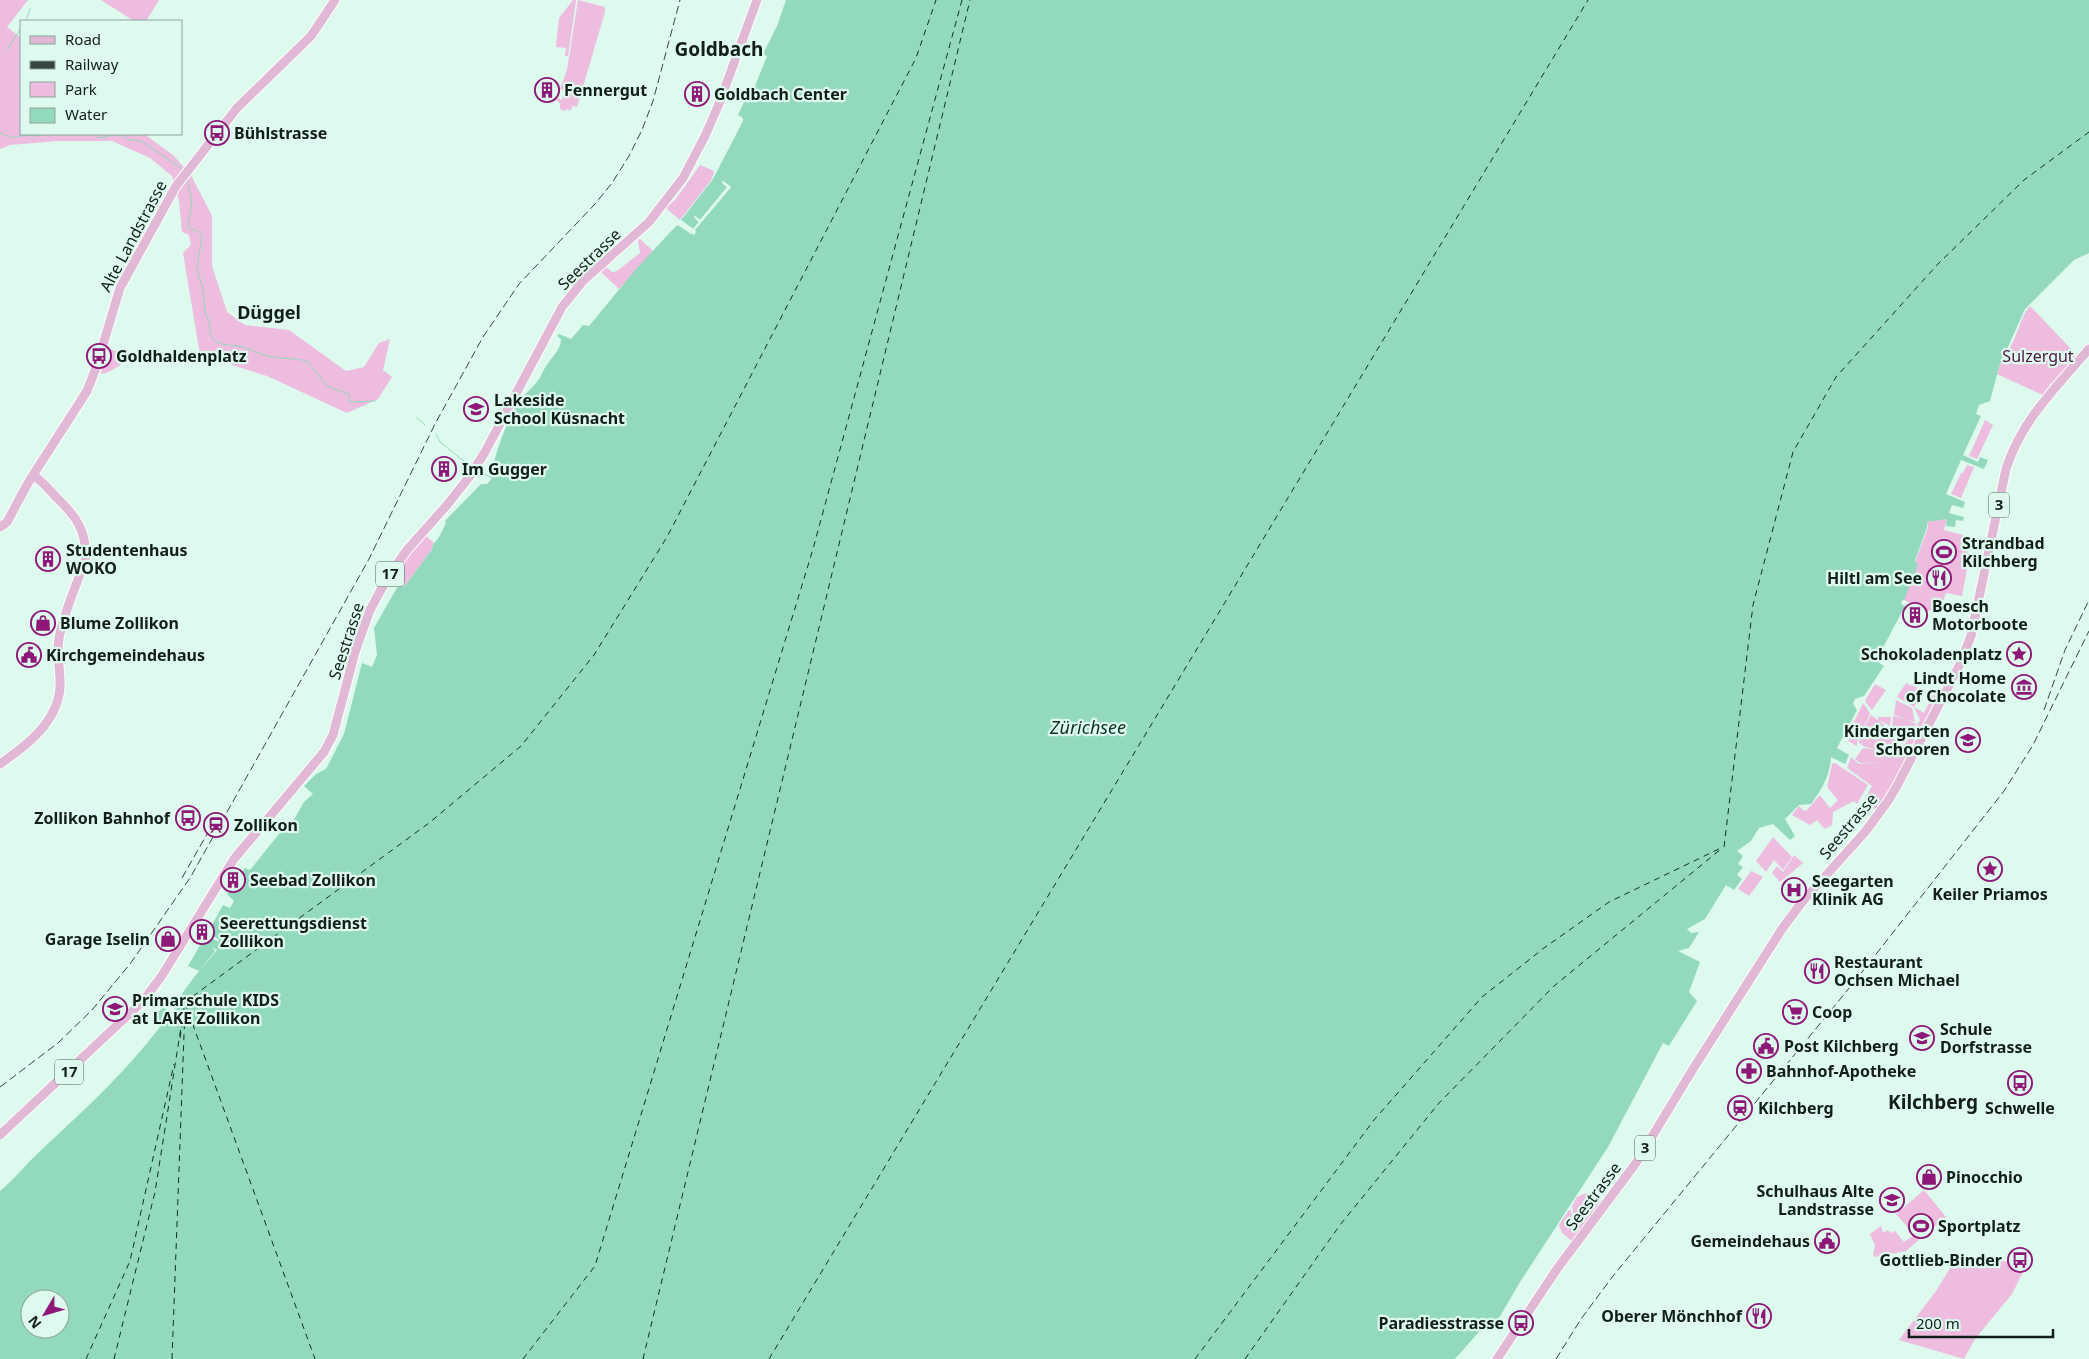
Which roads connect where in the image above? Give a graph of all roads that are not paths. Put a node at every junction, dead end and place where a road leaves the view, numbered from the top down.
1 (335, 0) edge
2 (757, 0) edge
3 (2089, 349) edge
4 (2085, 360) edge
5 (33, 475) junction
6 (0, 527) edge
7 (0, 764) edge
8 (0, 1135) edge
9 (1497, 1359) edge

1 - 5 main road, Alte Landstrasse
2 - 8 main road, Seestrasse / 17
3 - 4 main road, Seestrasse / 3
4 - 9 main road, Seestrasse / 3
5 - 6 main road, Alte Landstrasse
5 - 7 main road

